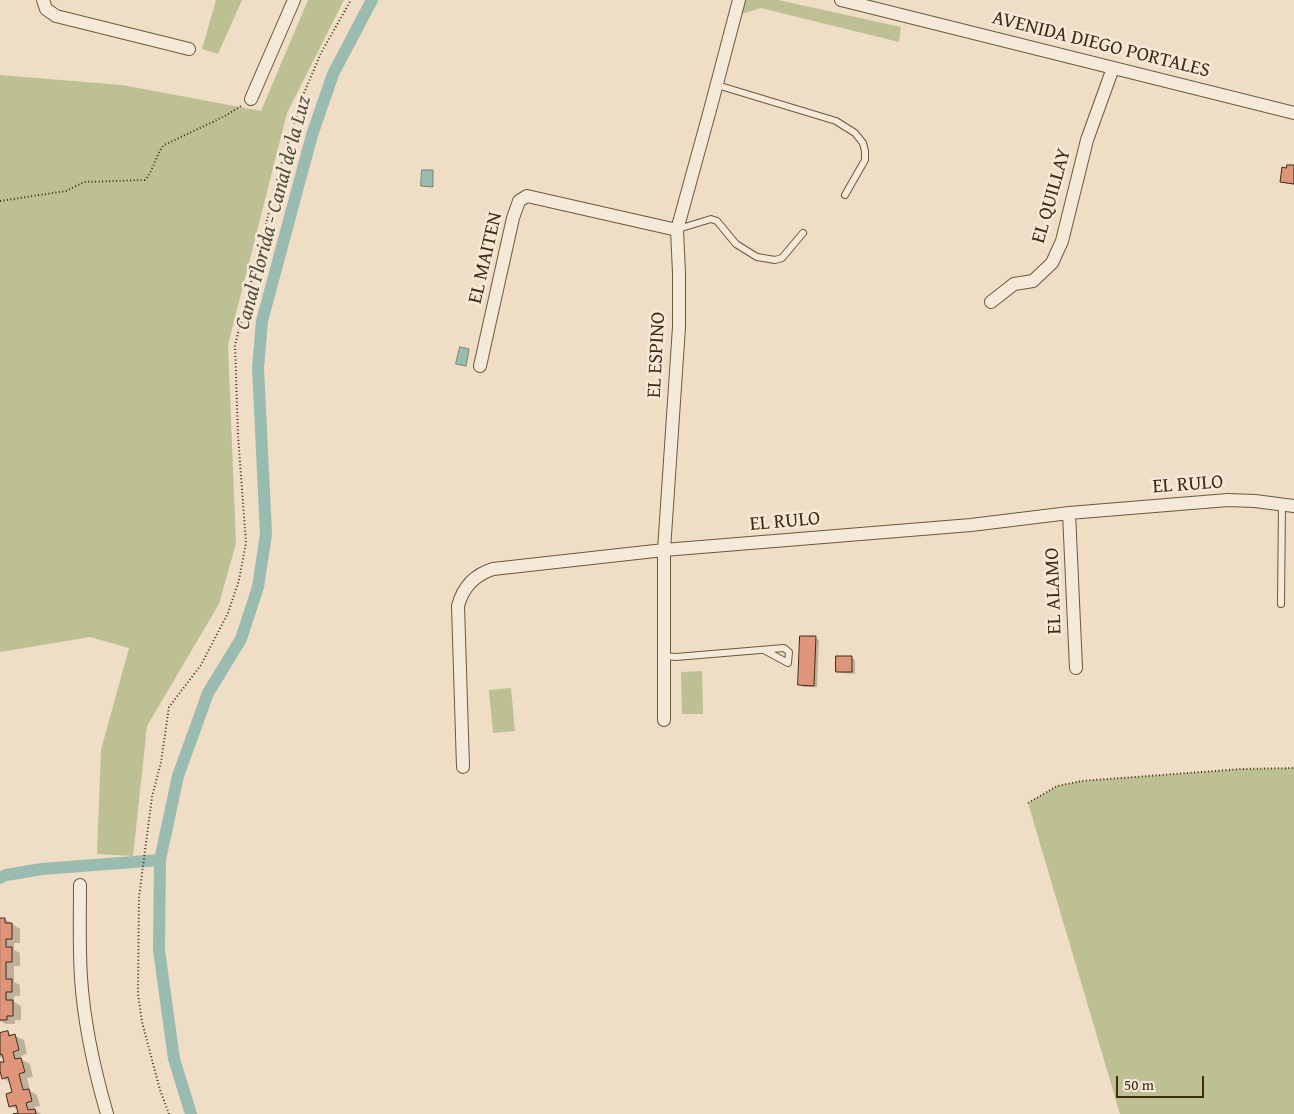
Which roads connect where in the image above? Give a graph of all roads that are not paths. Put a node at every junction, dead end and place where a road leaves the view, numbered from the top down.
1 (44, 0) edge
2 (294, 0) edge
3 (739, 0) edge
4 (841, 0) edge
5 (861, 2) edge
6 (189, 48) dead end
7 (1113, 68) junction
8 (717, 85) junction
9 (252, 99) road end
10 (1294, 113) edge
11 (845, 195) dead end
12 (677, 230) junction
13 (803, 232) dead end
14 (992, 302) dead end
15 (480, 366) dead end
16 (1288, 505) edge
17 (1070, 513) junction
18 (664, 550) junction
19 (1281, 604) dead end
20 (764, 650) dead end
21 (664, 656) junction
22 (1076, 668) dead end
23 (664, 720) dead end
24 (463, 767) dead end
25 (80, 885) dead end
26 (108, 1114) edge

1 - 6 street
2 - 9 street
3 - 8 street, EL ESPINO
4 - 5 street, AVENIDA DIEGO PORTALES
5 - 7 street, AVENIDA DIEGO PORTALES
7 - 10 street, AVENIDA DIEGO PORTALES
7 - 14 street, EL QUILLAY
8 - 11 lane
8 - 12 street, EL ESPINO
12 - 13 lane
12 - 15 street, EL MAITEN
12 - 18 street, EL ESPINO
16 - 17 street, EL RULO
16 - 19 lane
17 - 18 street, EL RULO
17 - 22 street, EL ALAMO
18 - 21 street, EL ESPINO
18 - 24 street, EL RULO
20 - 21 lane
21 - 23 street, EL ESPINO
25 - 26 street

